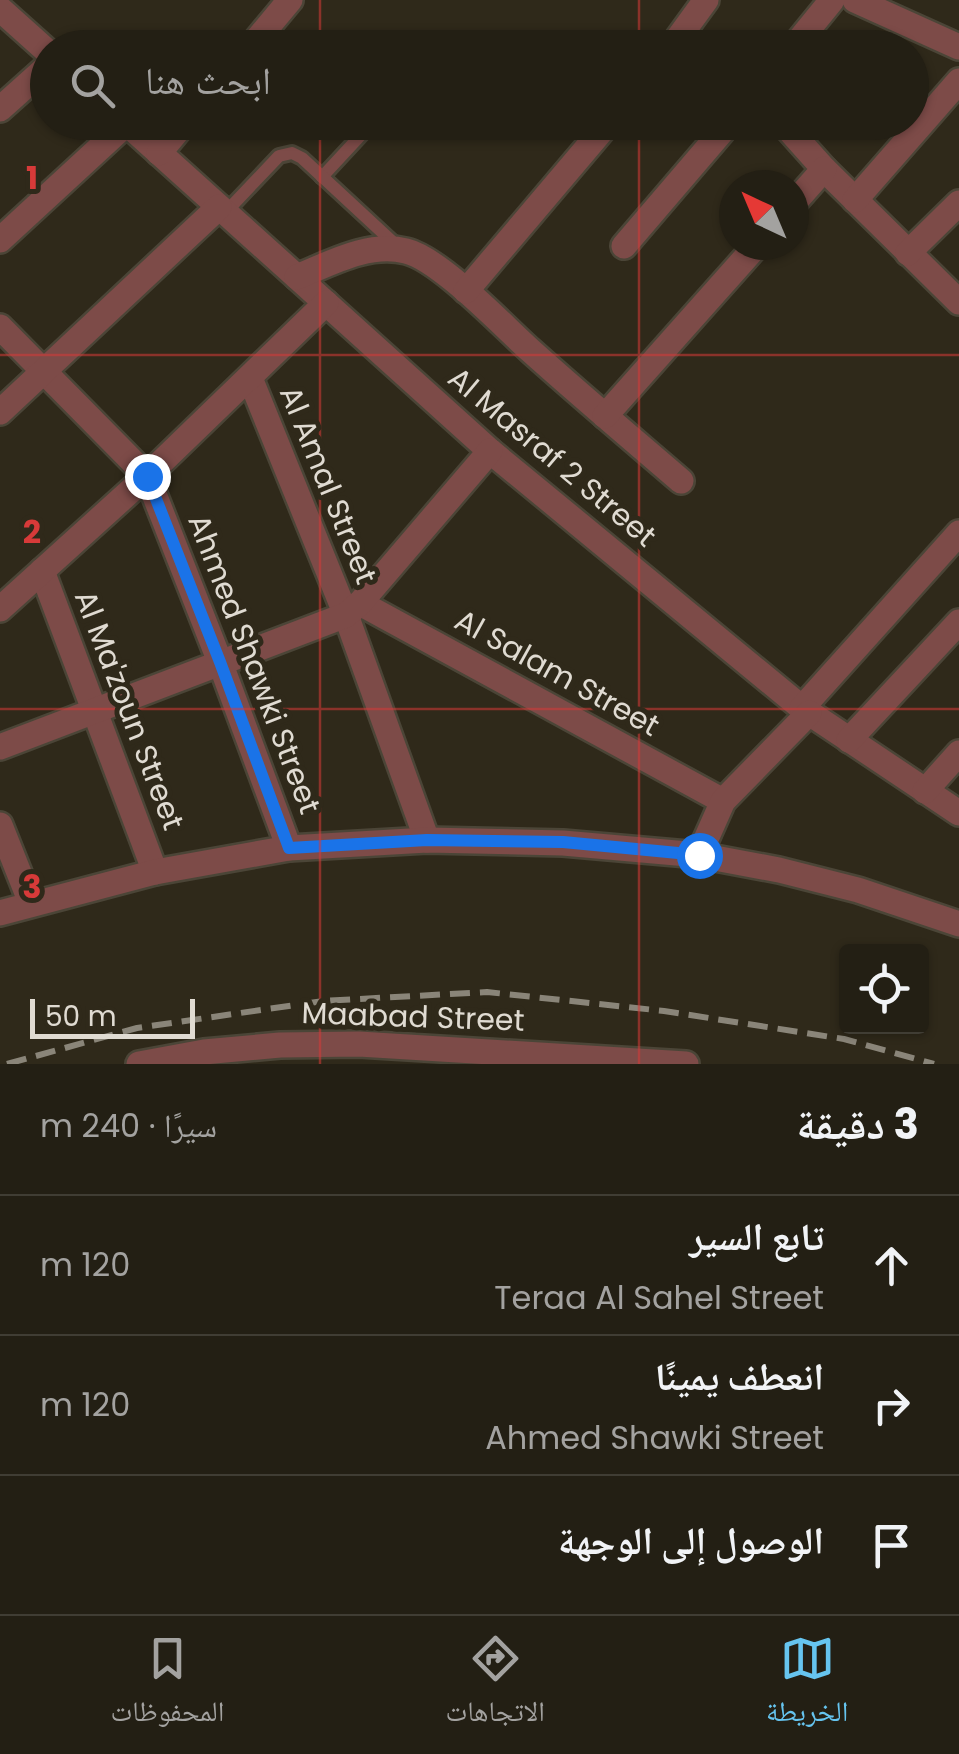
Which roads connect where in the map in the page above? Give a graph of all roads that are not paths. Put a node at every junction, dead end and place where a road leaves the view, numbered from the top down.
1 (290, 0) edge
2 (706, 0) edge
3 (832, 0) edge
4 (855, 0) edge
5 (0, 9) edge
6 (265, 30) edge
7 (684, 30) edge
8 (808, 30) edge
9 (921, 30) edge
10 (929, 33) edge
11 (30, 36) edge
12 (959, 47) edge
13 (959, 81) edge
14 (30, 82) edge
15 (0, 109) edge
16 (929, 115) edge
17 (108, 140) edge
18 (145, 140) edge
19 (170, 140) edge
20 (356, 140) edge
21 (594, 140) edge
22 (715, 140) edge
23 (798, 140) edge
24 (907, 140) edge
25 (159, 153) junction
26 (824, 169) junction
27 (322, 176) junction
28 (809, 186) edge
29 (855, 200) junction
30 (959, 203) edge
31 (222, 210) junction
32 (0, 240) edge
33 (624, 246) dead end
34 (401, 250) junction
35 (908, 253) junction
36 (744, 260) edge
37 (297, 277) junction
38 (466, 291) junction
39 (959, 302) edge
40 (326, 304) junction
41 (0, 327) edge
42 (44, 372) junction
43 (250, 378) junction
44 (0, 412) edge
45 (605, 416) junction
46 (490, 451) junction
47 (147, 476) junction
48 (681, 481) dead end
49 (959, 533) edge
50 (42, 571) junction
51 (0, 609) edge
52 (353, 609) junction
53 (959, 622) edge
54 (220, 662) junction
55 (94, 710) junction
56 (805, 710) junction
57 (850, 740) junction
58 (0, 747) edge
59 (959, 752) edge
60 (925, 791) junction
61 (722, 801) junction
62 (959, 813) edge
63 (0, 825) edge
64 (427, 840) junction
65 (289, 848) junction
66 (699, 855) junction
67 (156, 872) junction
68 (31, 903) junction
69 (0, 912) edge
70 (959, 924) edge
71 (436, 1056) edge
72 (197, 1058) edge
73 (138, 1064) edge
74 (686, 1064) edge

1 - 6 street
2 - 7 street
3 - 8 street
4 - 9 street
5 - 11 street
10 - 12 street
13 - 16 street
14 - 15 street
17 - 32 street
18 - 25 street, Al Masraf 2 Street
19 - 25 street
20 - 27 lane
21 - 38 street
22 - 33 street
23 - 26 street
24 - 29 street
25 - 31 street, Al Masraf 2 Street
26 - 28 street
26 - 29 street
27 - 31 lane
27 - 34 lane
29 - 35 street
30 - 35 street
31 - 37 street, Al Masraf 2 Street
31 - 42 street
34 - 37 street
34 - 38 street
35 - 39 street
36 - 45 street
37 - 40 street, Al Masraf 2 Street
38 - 45 street
40 - 43 street
40 - 46 street, Al Masraf 2 Street
41 - 42 street, Ahmed Shawki Street
42 - 44 street
42 - 47 street, Ahmed Shawki Street
43 - 47 street
43 - 52 street, Al Amal Street
45 - 48 street
46 - 52 street
46 - 56 street, Al Masraf 2 Street
47 - 50 street
47 - 54 street, Ahmed Shawki Street
49 - 56 street
50 - 51 street
50 - 55 street, Al Ma'zoun Street
52 - 54 street
52 - 61 street, Al Salam Street
52 - 64 street, Al Amal Street
53 - 57 street
54 - 55 street
54 - 65 street, Ahmed Shawki Street
55 - 58 street
55 - 67 street, Al Ma'zoun Street
56 - 57 street, Al Masraf 2 Street
56 - 61 street
57 - 60 street, Al Masraf 2 Street
59 - 60 street
60 - 62 street, Al Masraf 2 Street
61 - 66 street
63 - 68 street
64 - 65 street
64 - 66 street
65 - 67 street
66 - 70 street
67 - 68 street
68 - 69 street
71 - 72 street, Maabad Street
71 - 74 street, Maabad Street
72 - 73 street, Maabad Street

